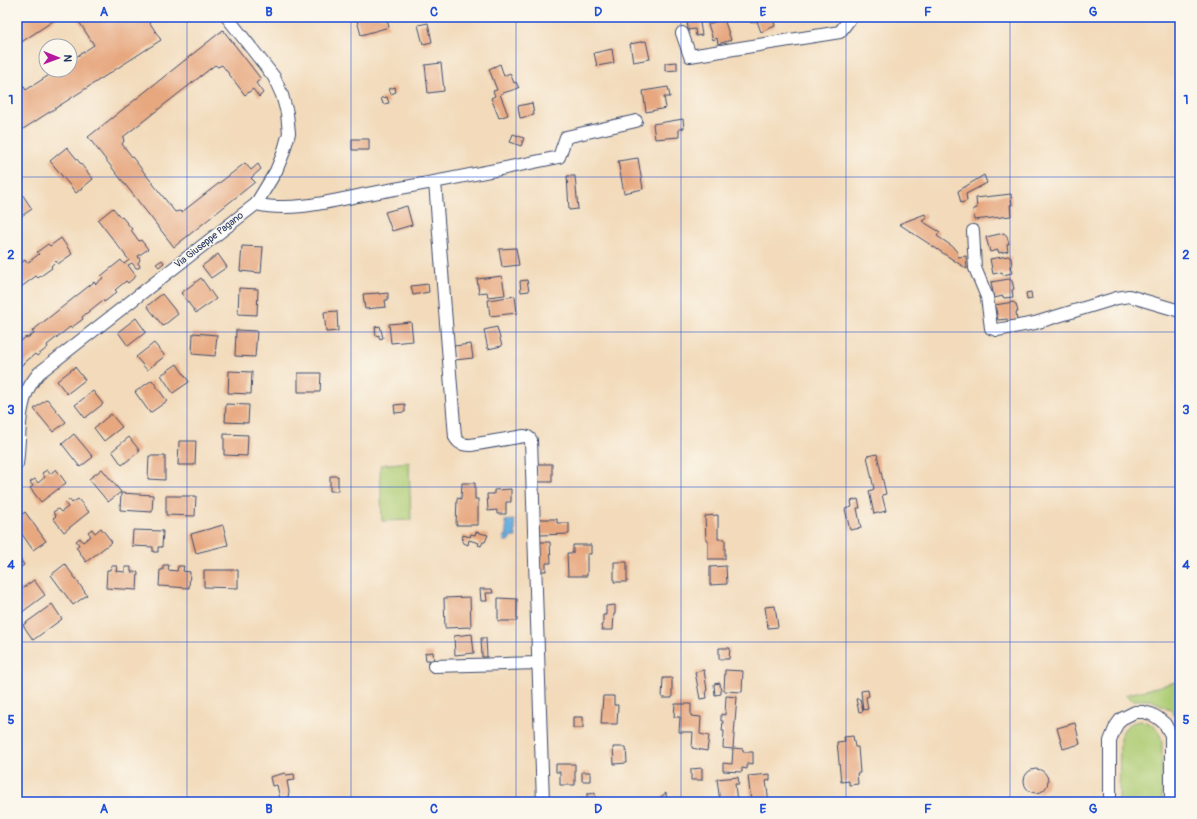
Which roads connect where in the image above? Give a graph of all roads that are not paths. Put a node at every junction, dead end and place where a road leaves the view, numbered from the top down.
1 (227, 17) edge
2 (851, 17) edge
3 (682, 33) dead end
4 (636, 121) dead end
5 (435, 182) junction
6 (256, 204) junction
7 (973, 231) dead end
8 (1180, 311) edge
9 (19, 425) edge
10 (17, 461) edge
11 (538, 663) junction
12 (434, 666) dead end
13 (543, 802) edge
14 (1110, 802) edge
15 (1171, 802) edge

1 - 6 street, Via Giuseppe Pagano
2 - 3 street
4 - 5 street
5 - 6 street
5 - 11 street
6 - 9 street, Via Giuseppe Pagano
7 - 8 street
9 - 10 street, Via Giuseppe Pagano
11 - 12 street
11 - 13 street
14 - 15 street

